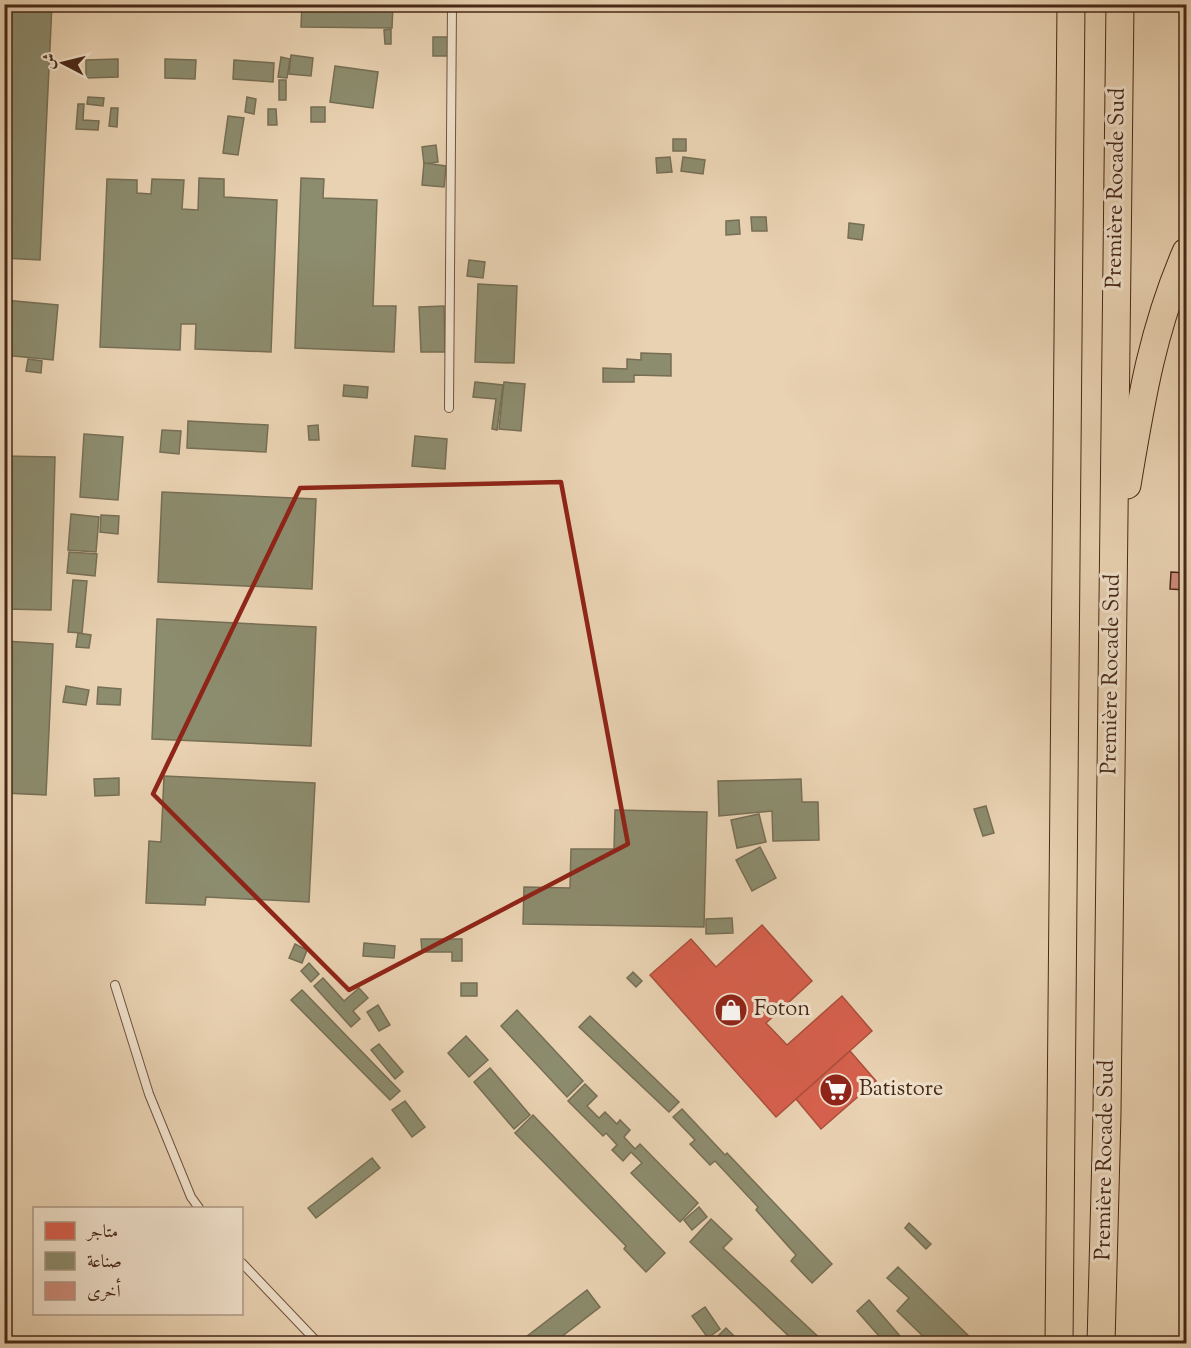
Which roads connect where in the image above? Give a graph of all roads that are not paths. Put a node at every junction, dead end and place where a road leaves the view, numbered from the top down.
1 (452, 4) edge
2 (1055, 4) edge
3 (1071, 4) edge
4 (1120, 4) edge
5 (1069, 71) junction
6 (1186, 252) edge
7 (449, 408) dead end
8 (1113, 575) junction
9 (115, 985) dead end
10 (198, 1207) edge
11 (243, 1264) edge
12 (320, 1344) edge
13 (1059, 1344) edge
14 (1101, 1344) edge

1 - 7 lane
2 - 5 highway
3 - 5 highway, Première Rocade Sud
4 - 8 highway, Première Rocade Sud
5 - 13 highway, Première Rocade Sud
6 - 8 highway
8 - 14 highway, Première Rocade Sud
9 - 10 lane
11 - 12 lane

